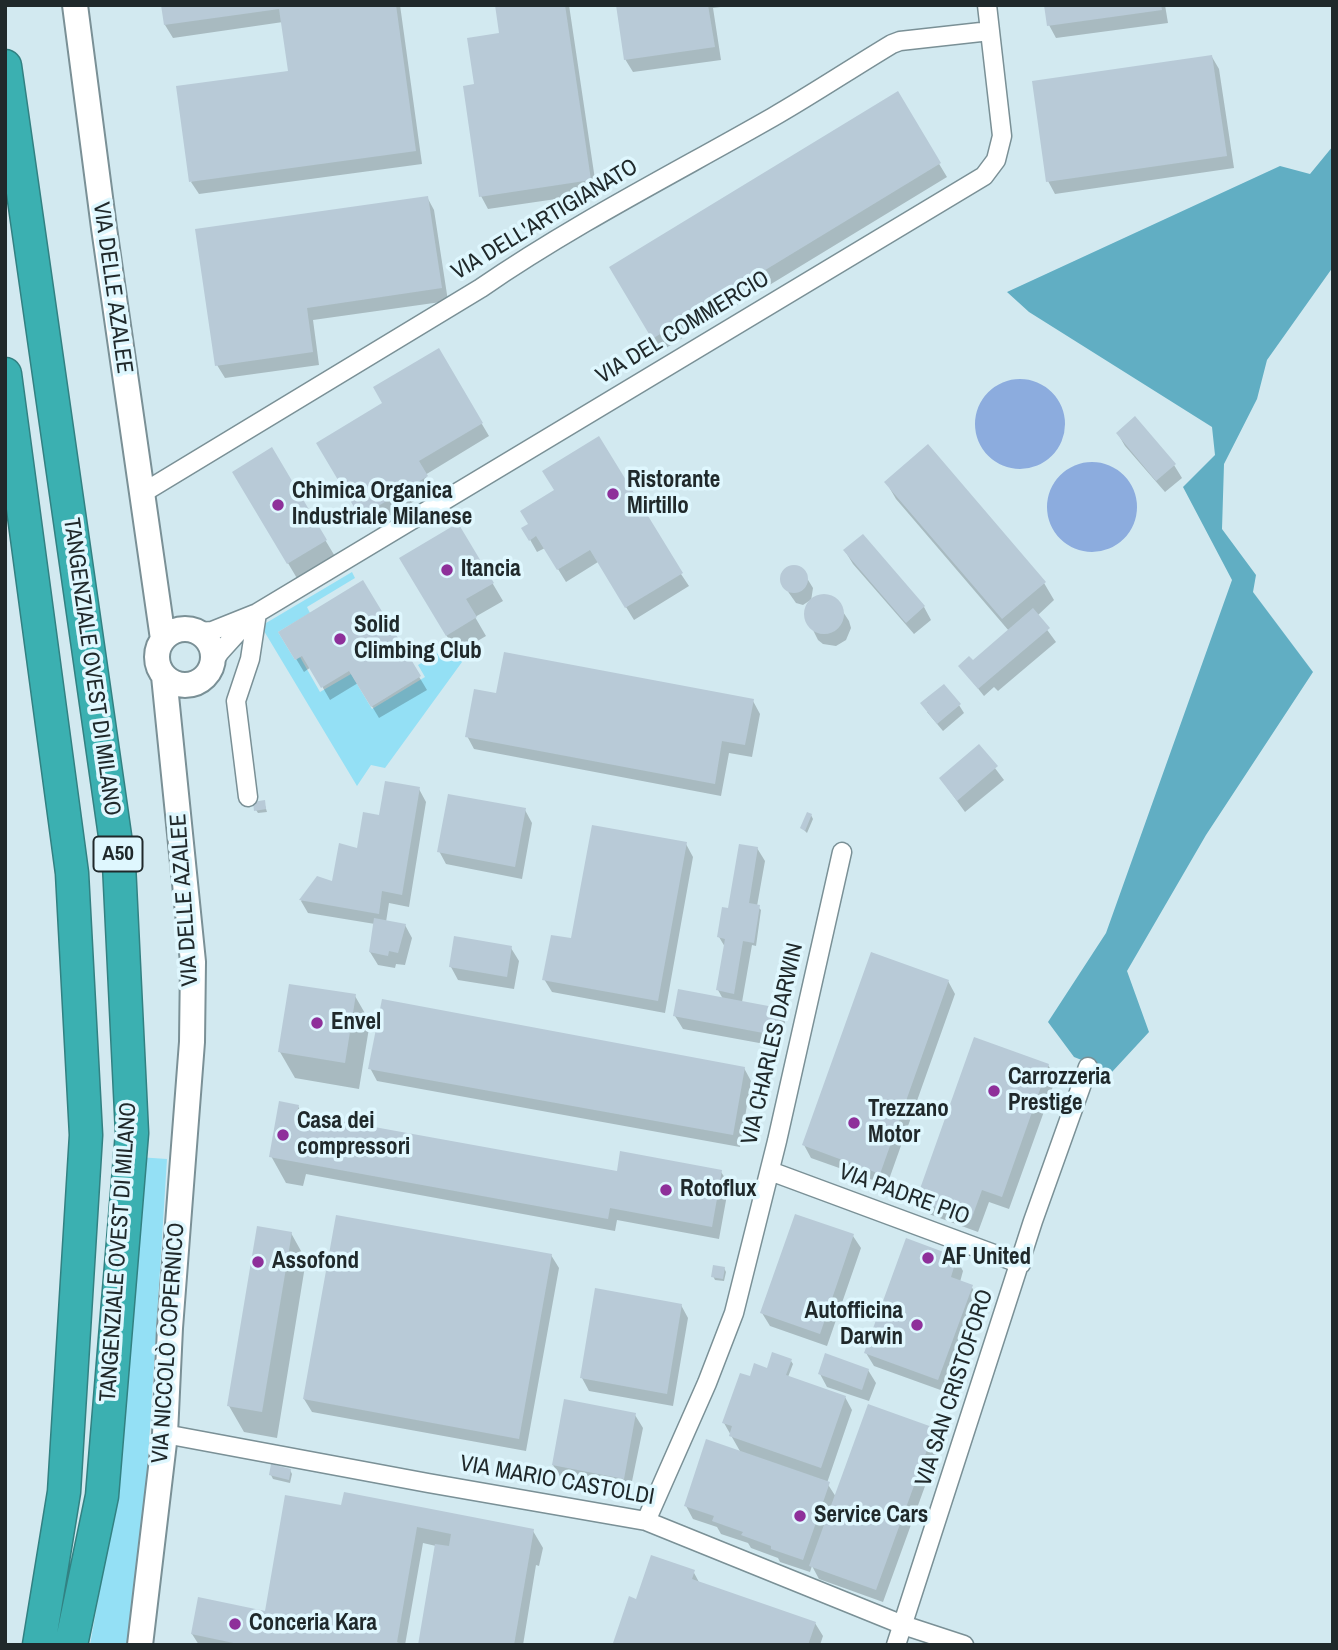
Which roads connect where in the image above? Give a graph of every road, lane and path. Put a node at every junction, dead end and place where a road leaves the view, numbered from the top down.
1 (75, 5) edge
2 (987, 5) edge
3 (990, 32) junction
4 (5, 66) edge
5 (5, 373) edge
6 (141, 494) junction
7 (257, 613) junction
8 (179, 634) junction
9 (211, 666) junction
10 (164, 676) junction
11 (188, 684) junction
12 (174, 758) junction
13 (248, 797) dead end
14 (842, 852) dead end
15 (192, 1042) joint
16 (1088, 1067) dead end
17 (770, 1171) junction
18 (1021, 1264) junction
19 (165, 1434) junction
20 (646, 1521) junction
21 (903, 1625) junction
22 (39, 1645) edge
23 (71, 1645) edge
24 (140, 1645) edge
25 (896, 1645) edge
26 (964, 1645) edge

1 - 6 street, VIA DELLE AZALEE
2 - 3 street, VIA DEL COMMERCIO
3 - 6 street, VIA DELL'ARTIGIANATO
3 - 7 street, VIA DEL COMMERCIO
4 - 23 highway, TANGENZIALE OVEST DI MILANO / A50
5 - 22 highway, TANGENZIALE OVEST DI MILANO / A50
6 - 8 street, VIA DELLE AZALEE
7 - 8 street, VIA DEL COMMERCIO
7 - 9 street, VIA DEL COMMERCIO
7 - 13 street
8 - 9 street
8 - 10 street
9 - 11 street
10 - 11 street
10 - 12 street, VIA DELLE AZALEE
11 - 12 street, VIA DELLE AZALEE
12 - 15 street, VIA DELLE AZALEE
14 - 17 street, VIA CHARLES DARWIN
15 - 19 street, VIA NICCOLÒ COPERNICO
16 - 18 street, VIA SAN CRISTOFORO
17 - 18 street, VIA PADRE PIO
17 - 20 street, VIA CHARLES DARWIN
18 - 21 street, VIA SAN CRISTOFORO
19 - 20 street, VIA MARIO CASTOLDI
19 - 24 street, VIA NICCOLÒ COPERNICO
20 - 21 street, VIA MARIO CASTOLDI
21 - 25 street, VIA SAN CRISTOFORO
21 - 26 street, VIA MARIO CASTOLDI

